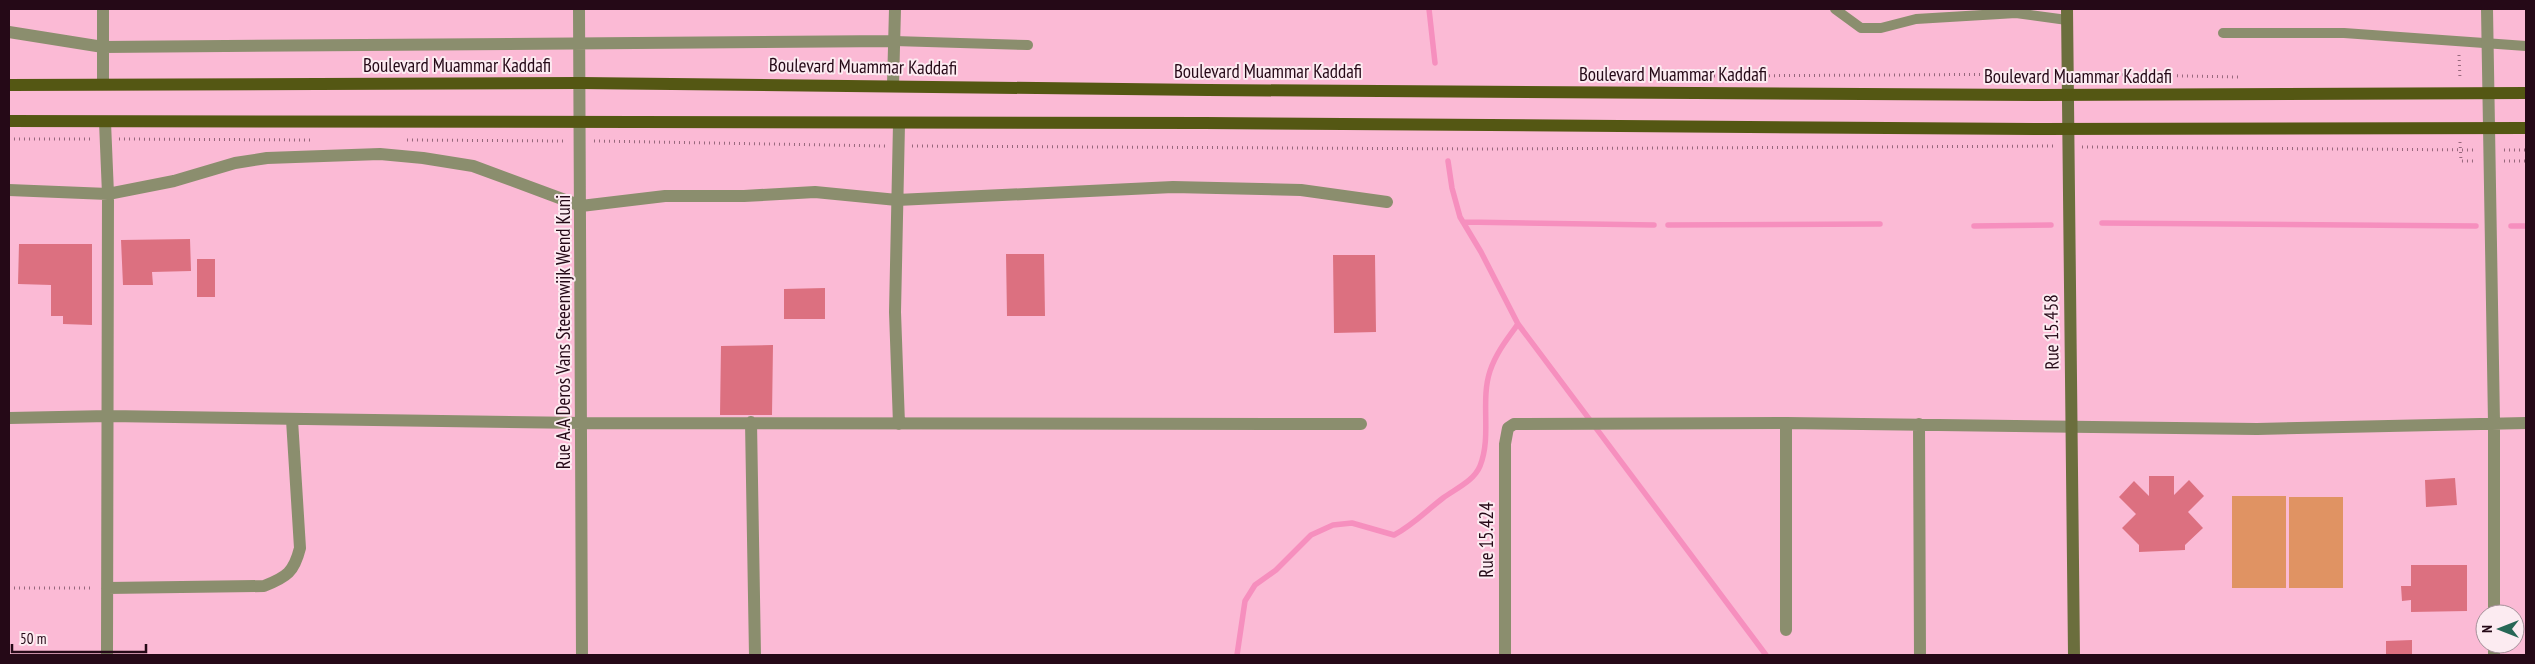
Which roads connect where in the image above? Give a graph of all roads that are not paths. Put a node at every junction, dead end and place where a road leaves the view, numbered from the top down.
1 (103, 9) edge
2 (579, 9) edge
3 (895, 9) edge
4 (1835, 9) edge
5 (2487, 9) edge
6 (2067, 15) edge
7 (9, 32) edge
8 (2223, 33) dead end
9 (894, 41) junction
10 (580, 42) junction
11 (2487, 42) junction
12 (1028, 45) dead end
13 (2526, 46) edge
14 (103, 47) junction
15 (580, 83) junction
16 (103, 84) junction
17 (9, 85) edge
18 (893, 85) junction
19 (2489, 93) junction
20 (2526, 93) edge
21 (2067, 95) junction
22 (9, 121) edge
23 (580, 121) junction
24 (105, 122) junction
25 (899, 124) junction
26 (2489, 128) junction
27 (2526, 128) edge
28 (2067, 129) junction
29 (9, 190) edge
30 (108, 194) junction
31 (897, 200) junction
32 (1387, 202) dead end
33 (582, 206) junction
34 (109, 416) junction
35 (9, 418) edge
36 (292, 420) junction
37 (751, 422) junction
38 (2494, 422) junction
39 (582, 423) junction
40 (1786, 423) junction
41 (2526, 423) edge
42 (898, 424) junction
43 (1361, 424) dead end
44 (1919, 424) junction
45 (2071, 427) junction
46 (107, 588) junction
47 (2494, 604) edge
48 (1786, 630) dead end
49 (107, 655) edge
50 (582, 655) edge
51 (755, 655) edge
52 (1505, 655) edge
53 (1920, 655) edge
54 (2074, 655) edge

1 - 14 street
2 - 10 street, Rue A.A Deros Vans Steeenwijk Wend Kuni
3 - 9 street
4 - 6 lane
5 - 11 street
6 - 21 main road, Rue 15.458
7 - 14 street
8 - 11 lane
9 - 10 street
9 - 12 lane
9 - 18 street
10 - 14 street
10 - 15 street, Rue A.A Deros Vans Steeenwijk Wend Kuni
11 - 13 lane
11 - 19 street
14 - 16 street
15 - 16 main road, Boulevard Muammar Kaddafi
15 - 18 main road, Boulevard Muammar Kaddafi
15 - 23 street, Rue A.A Deros Vans Steeenwijk Wend Kuni
16 - 17 main road, Boulevard Muammar Kaddafi
18 - 21 main road, Boulevard Muammar Kaddafi
19 - 20 main road, Boulevard Muammar Kaddafi
19 - 21 main road, Boulevard Muammar Kaddafi
19 - 26 street
21 - 28 main road, Rue 15.458
22 - 24 main road
23 - 24 main road
23 - 25 main road
23 - 33 street, Rue A.A Deros Vans Steeenwijk Wend Kuni
24 - 30 street
25 - 28 main road
25 - 31 street
26 - 27 main road
26 - 28 main road
26 - 38 street
28 - 45 main road, Rue 15.458
29 - 30 street
30 - 33 street
30 - 34 street
31 - 32 street
31 - 33 street
31 - 42 street
33 - 39 street, Rue A.A Deros Vans Steeenwijk Wend Kuni
34 - 35 street
34 - 36 street
34 - 46 street
36 - 39 street
36 - 46 street
37 - 39 street
37 - 42 street
37 - 51 street
38 - 41 street
38 - 45 street
38 - 47 street
39 - 50 street, Rue A.A Deros Vans Steeenwijk Wend Kuni
40 - 44 street
40 - 48 street
40 - 52 street, Rue 15.424
42 - 43 street
44 - 45 street
44 - 53 street
45 - 54 main road, Rue 15.458
46 - 49 street

